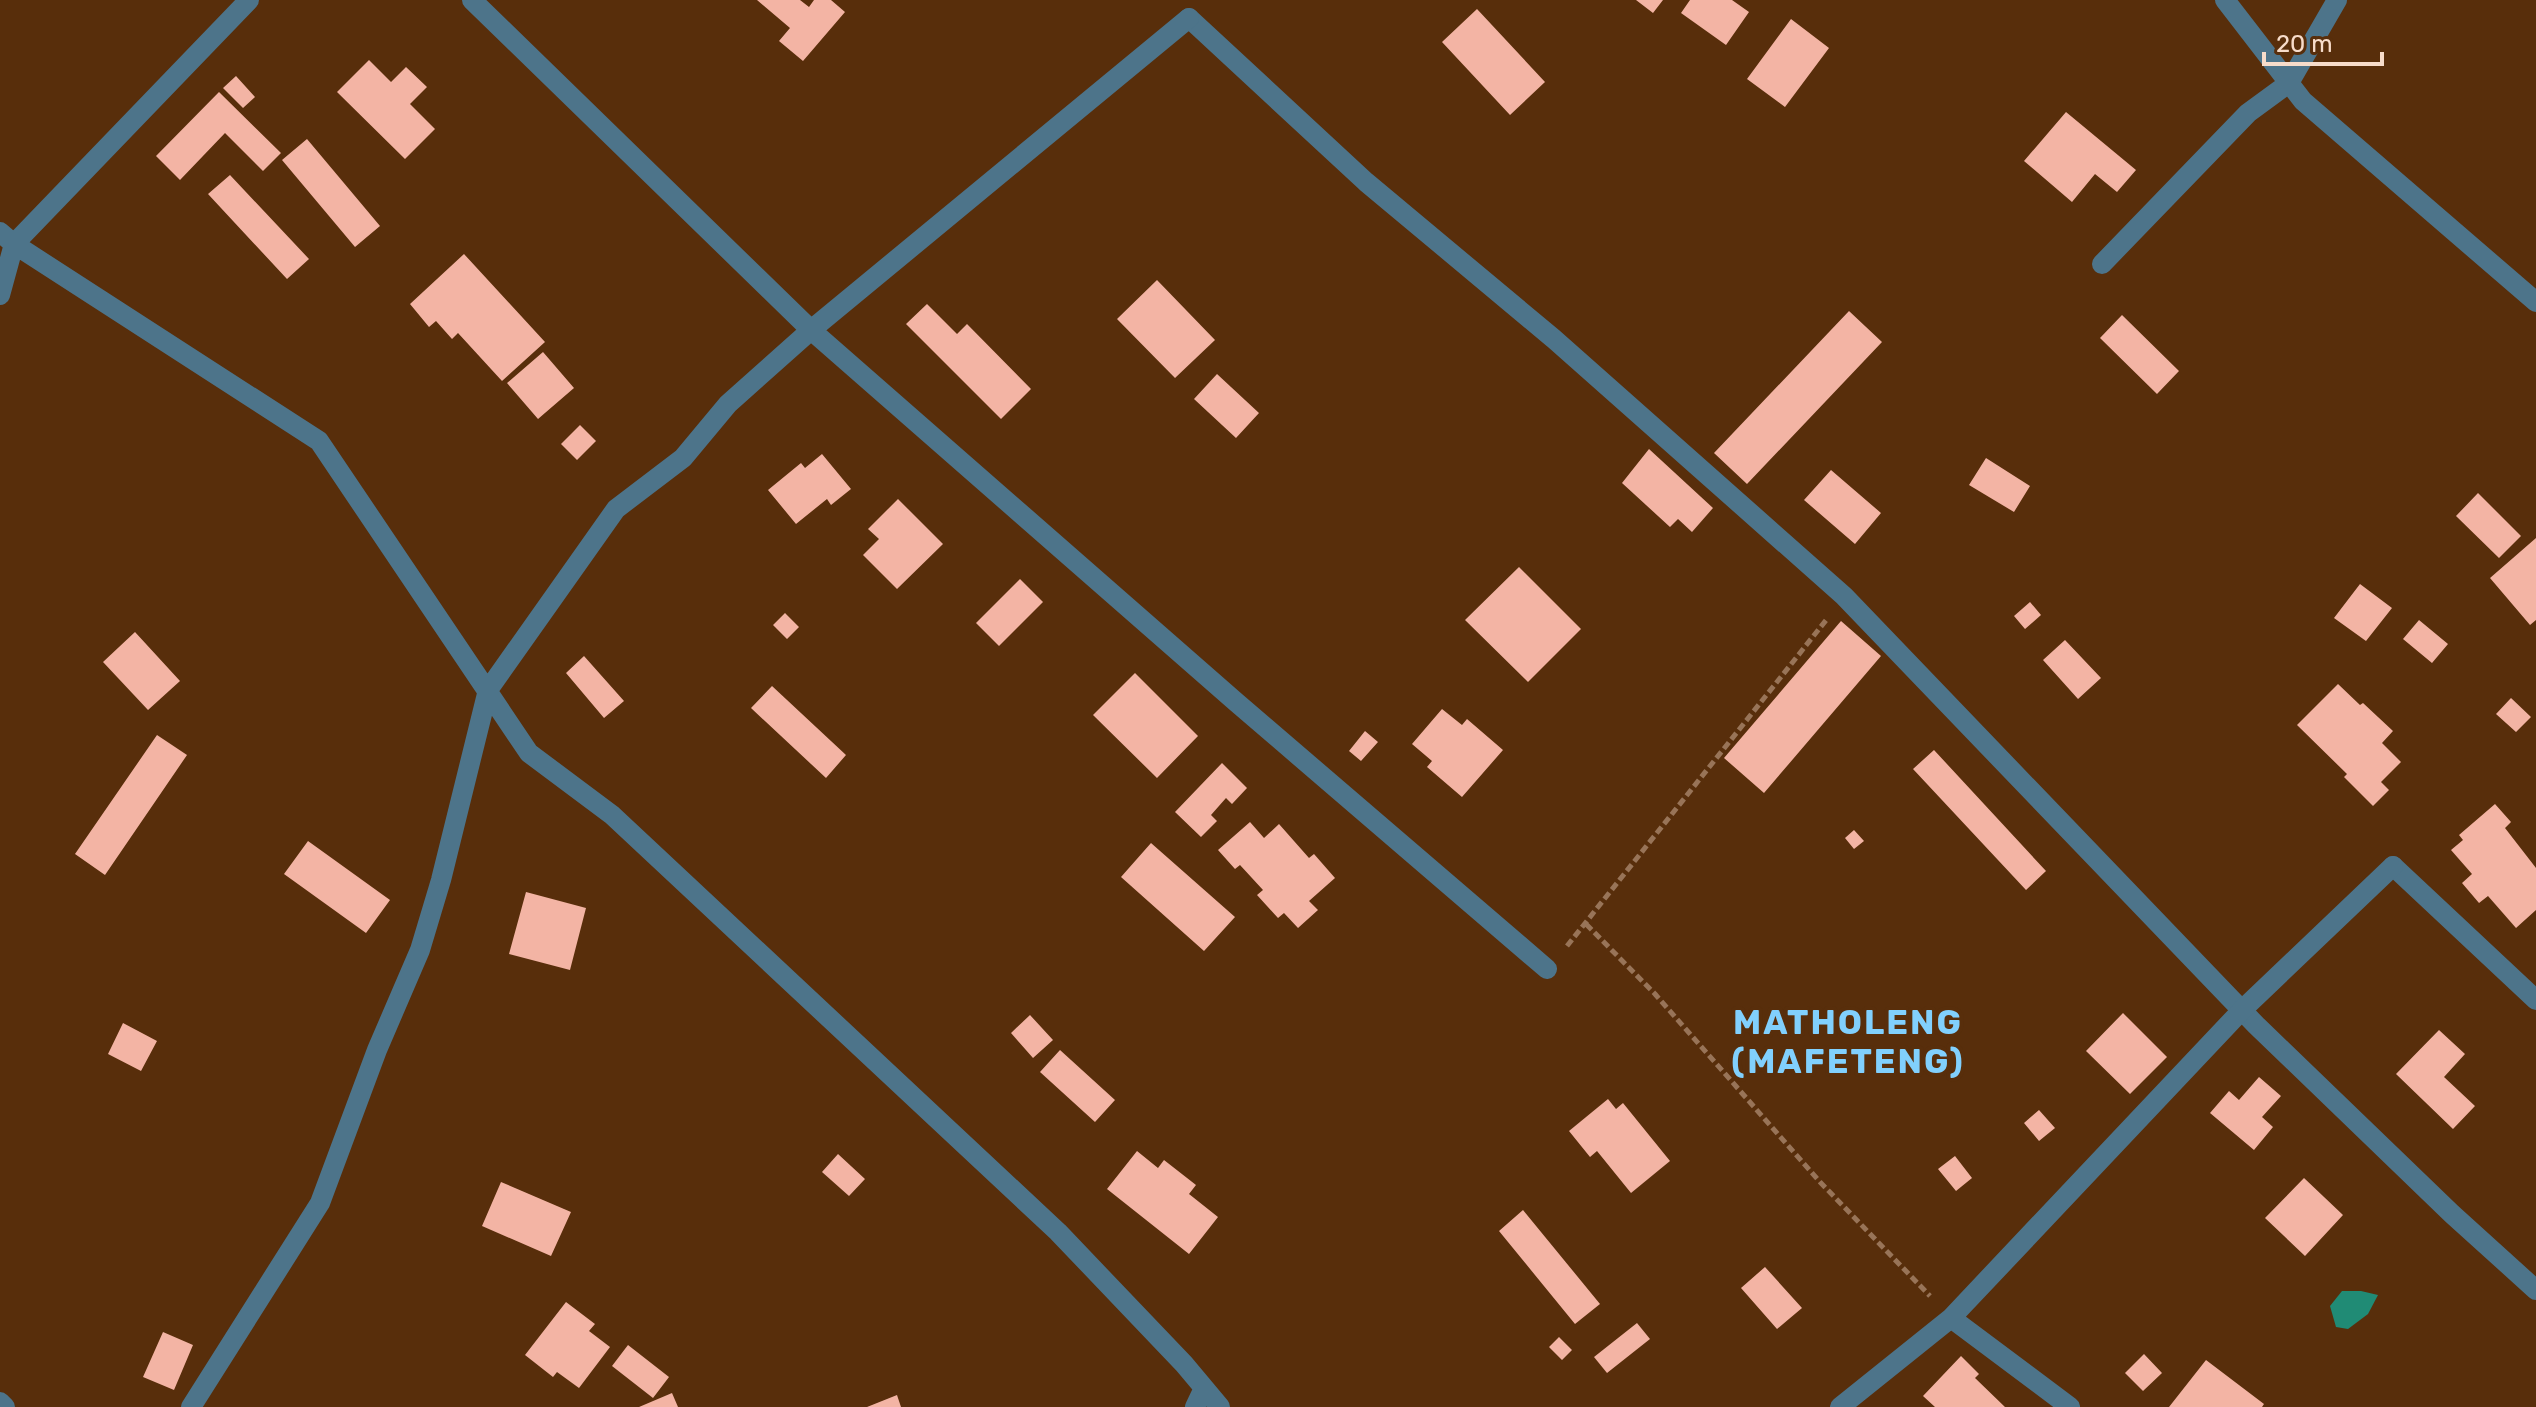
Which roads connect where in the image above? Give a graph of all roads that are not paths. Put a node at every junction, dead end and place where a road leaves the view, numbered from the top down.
1 (249, 0) edge
2 (472, 0) edge
3 (2225, 0) edge
4 (2337, 0) edge
5 (2289, 83) junction
6 (7, 238) edge
7 (2102, 264) dead end
8 (0, 295) edge
9 (2536, 302) edge
10 (811, 330) junction
11 (488, 690) junction
12 (1547, 969) road end
13 (2536, 1000) edge
14 (2242, 1010) junction
15 (2536, 1290) edge
16 (1951, 1318) junction
17 (1204, 1388) junction
18 (0, 1402) edge
19 (5, 1407) edge
20 (191, 1407) edge
21 (1195, 1407) edge
22 (1220, 1407) edge
23 (1840, 1407) edge
24 (2070, 1407) edge

1 - 6 street
2 - 10 street
3 - 5 street
4 - 5 street
5 - 7 street
5 - 9 street
6 - 8 street
6 - 11 street
10 - 11 street
10 - 12 street
10 - 14 street
11 - 17 street
11 - 20 street
13 - 14 street
14 - 15 street
14 - 16 street
16 - 23 street
16 - 24 street
17 - 21 street
17 - 22 street
18 - 19 street

